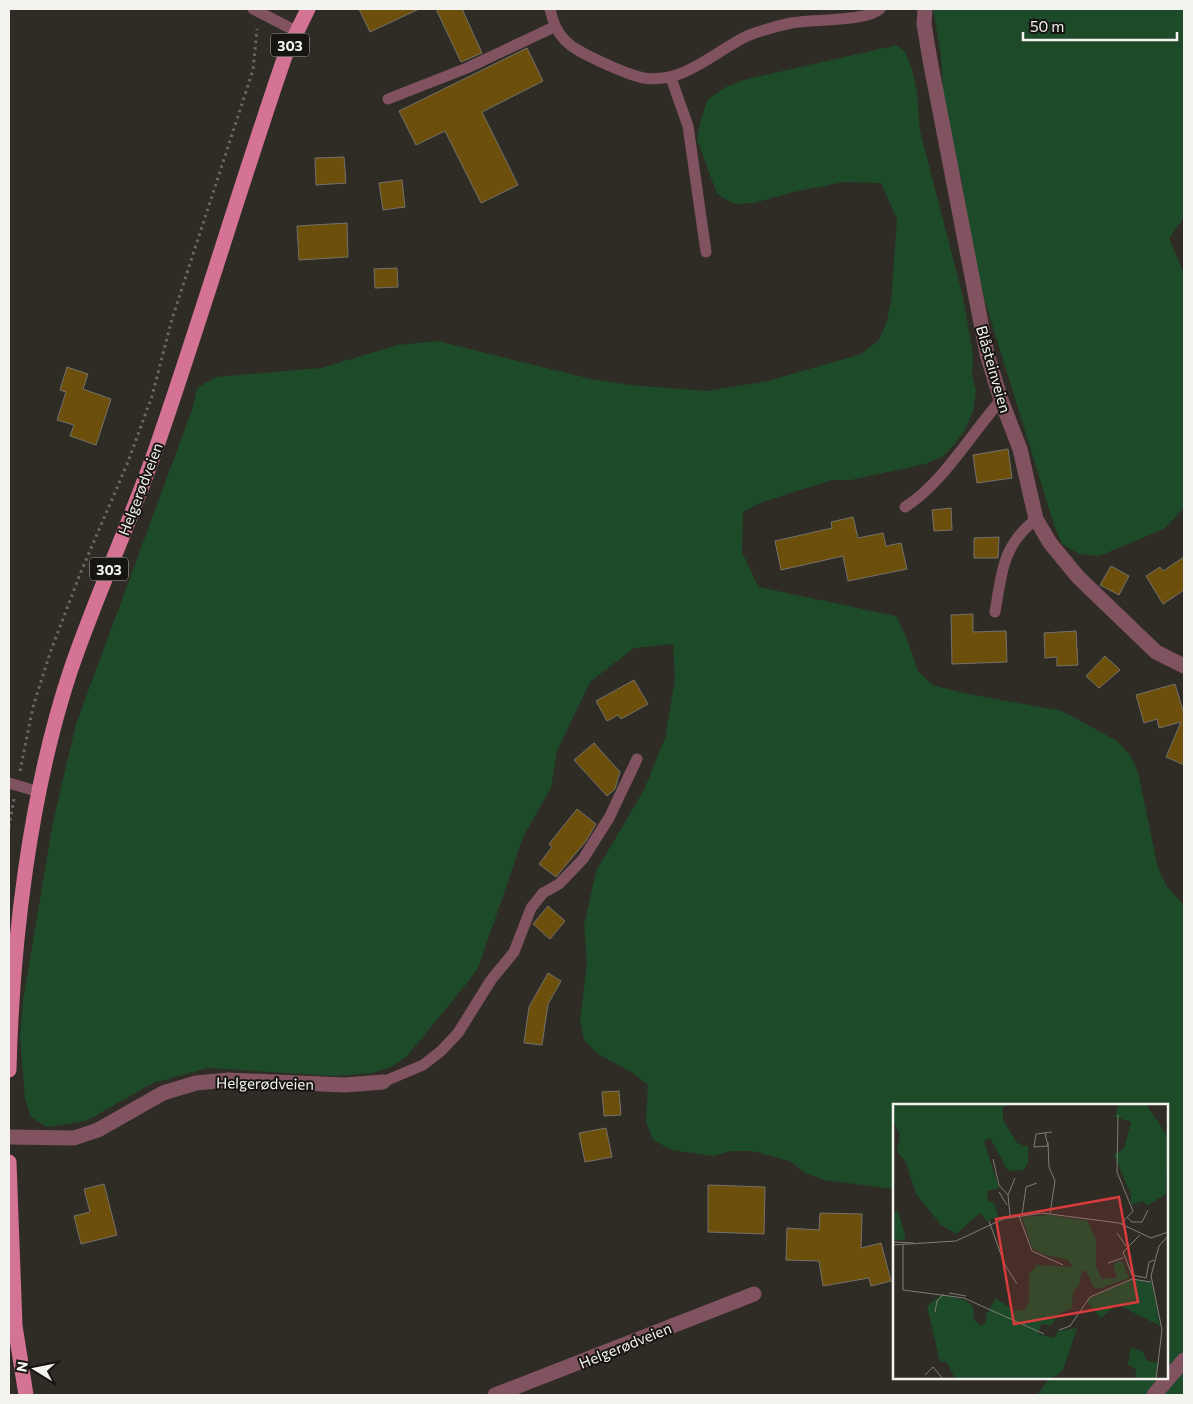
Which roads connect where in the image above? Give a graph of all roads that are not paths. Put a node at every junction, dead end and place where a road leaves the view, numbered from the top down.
1 (308, 9) edge
2 (550, 9) edge
3 (880, 9) edge
4 (925, 9) edge
5 (257, 11) edge
6 (554, 27) junction
7 (296, 31) junction
8 (671, 78) junction
9 (388, 99) dead end
10 (706, 252) dead end
11 (1001, 400) junction
12 (905, 507) dead end
13 (1036, 519) junction
14 (995, 612) dead end
15 (1184, 666) edge
16 (637, 758) dead end
17 (13, 785) edge
18 (40, 792) junction
19 (9, 1070) edge
20 (383, 1082) joint
21 (9, 1137) edge
22 (9, 1162) edge
23 (754, 1294) dead end
24 (1184, 1360) edge
25 (1168, 1379) edge
26 (1168, 1379) edge
27 (26, 1395) edge
28 (495, 1395) edge
29 (1154, 1395) edge

1 - 7 main road, Helgerødveien / 303
2 - 6 lane
3 - 8 lane
4 - 11 street, Blåsteinveien
5 - 7 lane
6 - 8 lane
6 - 9 lane
7 - 18 main road, Helgerødveien / 303
8 - 10 lane
11 - 12 lane
11 - 13 street, Blåsteinveien
13 - 14 lane
13 - 15 street, Blåsteinveien
16 - 20 lane
17 - 18 lane
18 - 19 main road, Helgerødveien / 303
20 - 21 street, Helgerødveien
22 - 27 main road
23 - 28 street, Helgerødveien
24 - 25 street
26 - 29 street

